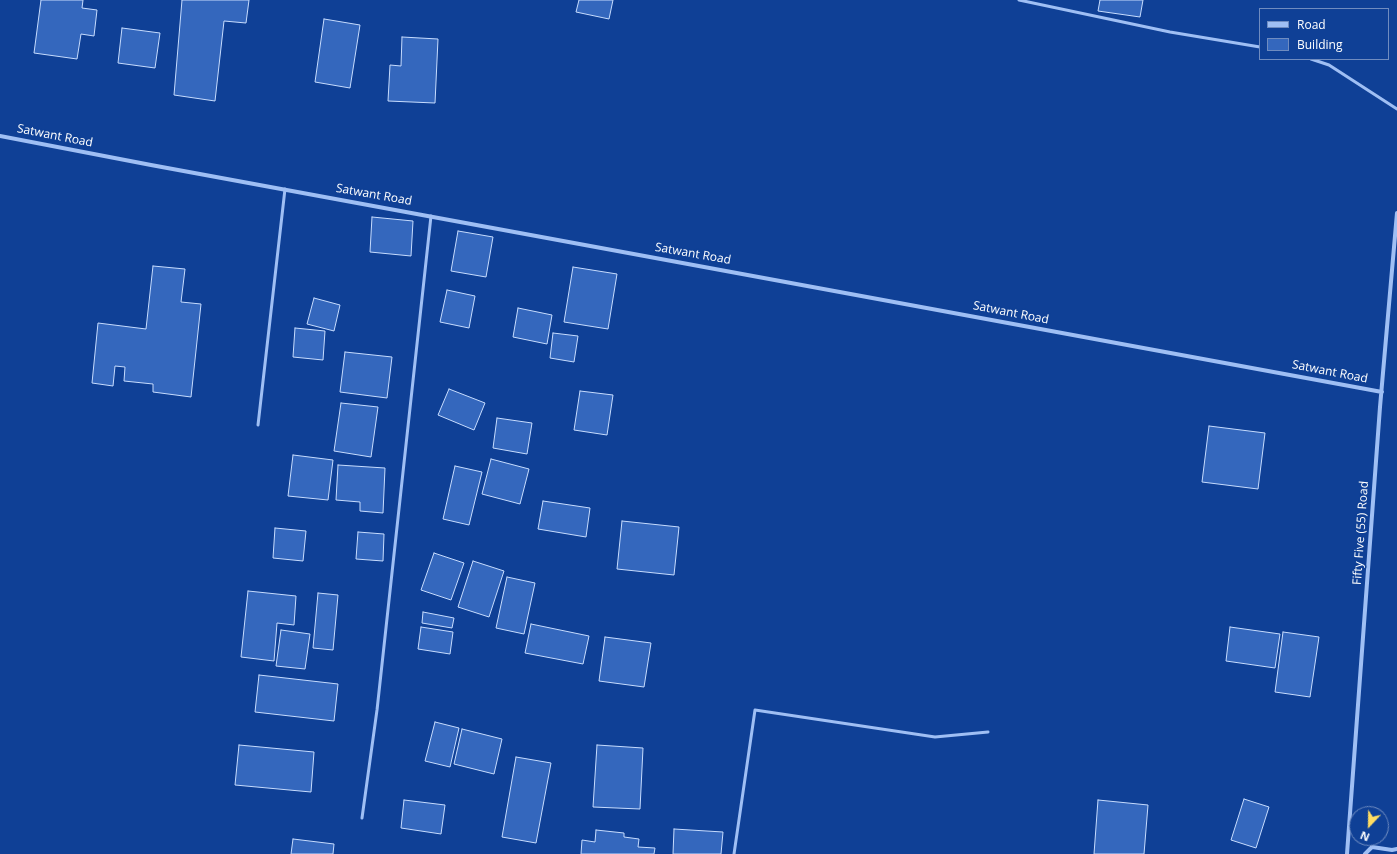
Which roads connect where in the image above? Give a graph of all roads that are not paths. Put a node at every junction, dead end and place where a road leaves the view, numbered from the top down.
1 (1019, 0) edge
2 (1259, 46) edge
3 (1314, 60) edge
4 (1397, 109) edge
5 (0, 136) edge
6 (285, 189) junction
7 (1397, 213) edge
8 (431, 216) junction
9 (1382, 392) junction
10 (258, 425) dead end
11 (988, 732) dead end
12 (362, 818) dead end
13 (1397, 850) edge
14 (734, 854) edge
15 (1347, 854) edge
16 (1365, 854) edge

1 - 2 lane
3 - 4 lane
5 - 6 street, Satwant Road
6 - 8 street, Satwant Road
6 - 10 lane
7 - 9 street, Fifty Five (55) Road
8 - 9 street, Satwant Road
8 - 12 lane
9 - 15 street, Fifty Five (55) Road
11 - 14 lane
13 - 16 street

